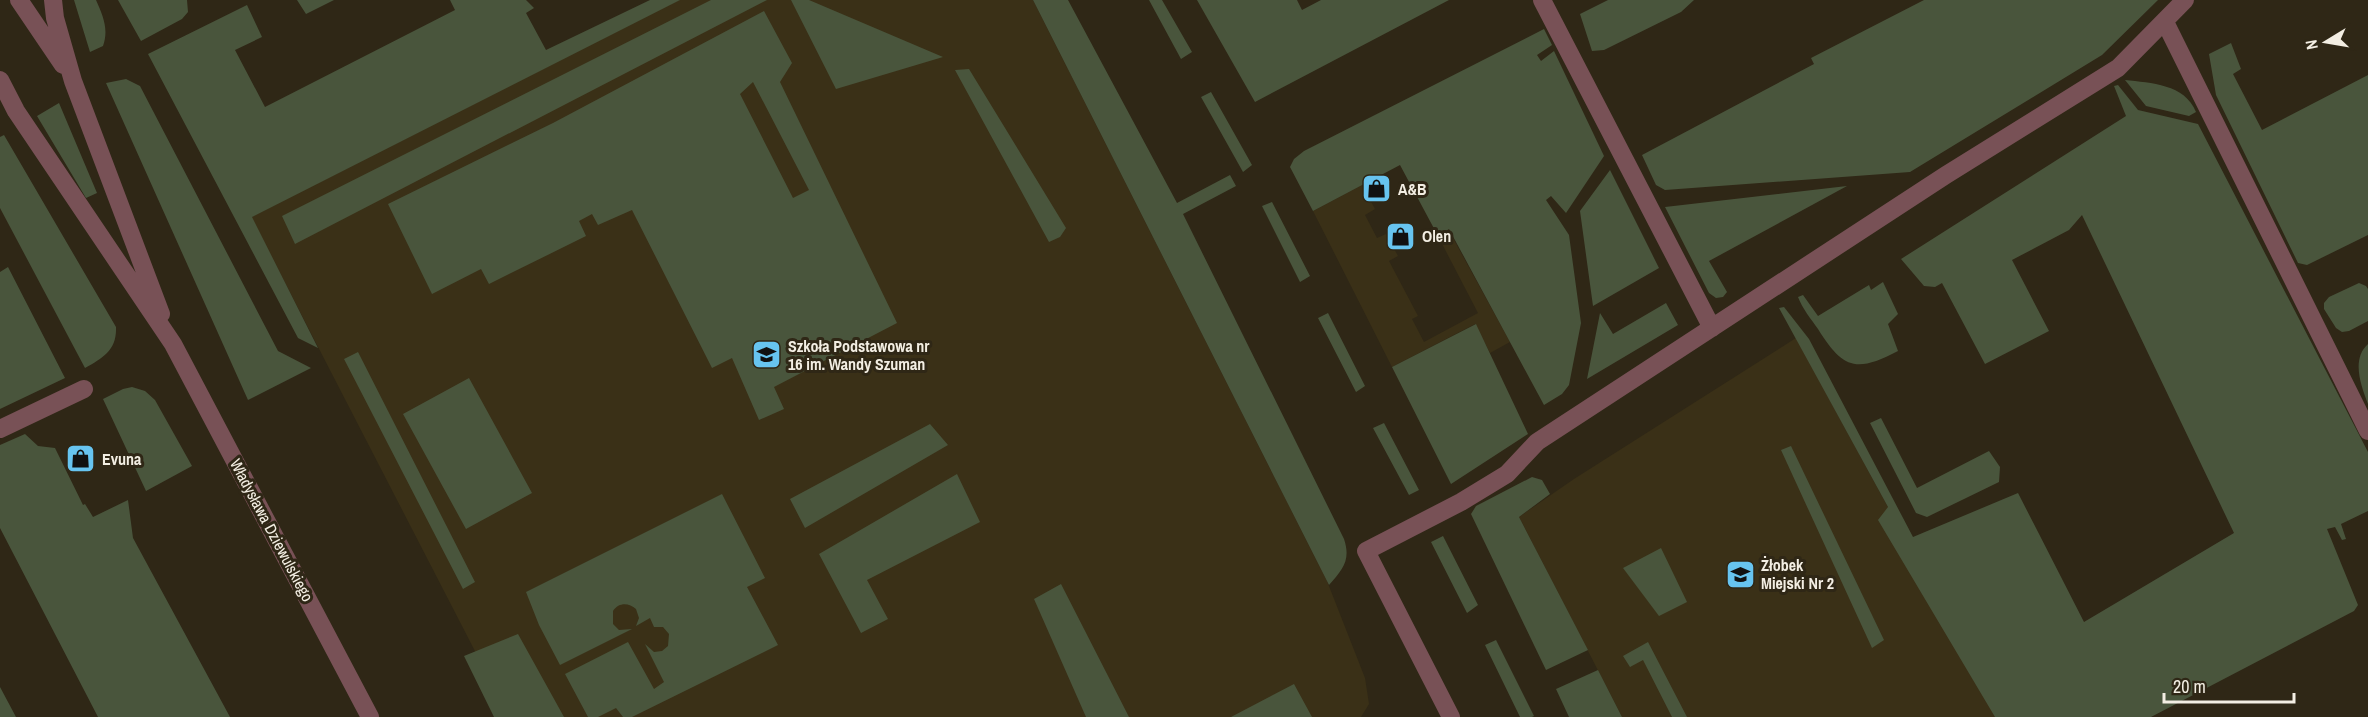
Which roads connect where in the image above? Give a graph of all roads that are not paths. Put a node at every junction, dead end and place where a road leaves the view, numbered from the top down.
1 (19, 0) edge
2 (53, 0) edge
3 (1542, 0) edge
4 (2185, 0) edge
5 (2165, 22) junction
6 (0, 80) edge
7 (73, 81) junction
8 (0, 93) edge
9 (16, 111) junction
10 (1712, 328) junction
11 (172, 344) junction
12 (84, 388) dead end
13 (0, 429) edge
14 (2368, 431) edge
15 (370, 717) edge
16 (1451, 717) edge

1 - 7 street
2 - 7 street, Władysława Dziewulskiego
3 - 10 street
4 - 5 street
5 - 10 street
5 - 14 street
6 - 9 street, Władysława Dziewulskiego
7 - 11 street, Władysława Dziewulskiego
8 - 9 street
9 - 11 street, Władysława Dziewulskiego
10 - 16 street
11 - 15 street, Władysława Dziewulskiego
12 - 13 street

